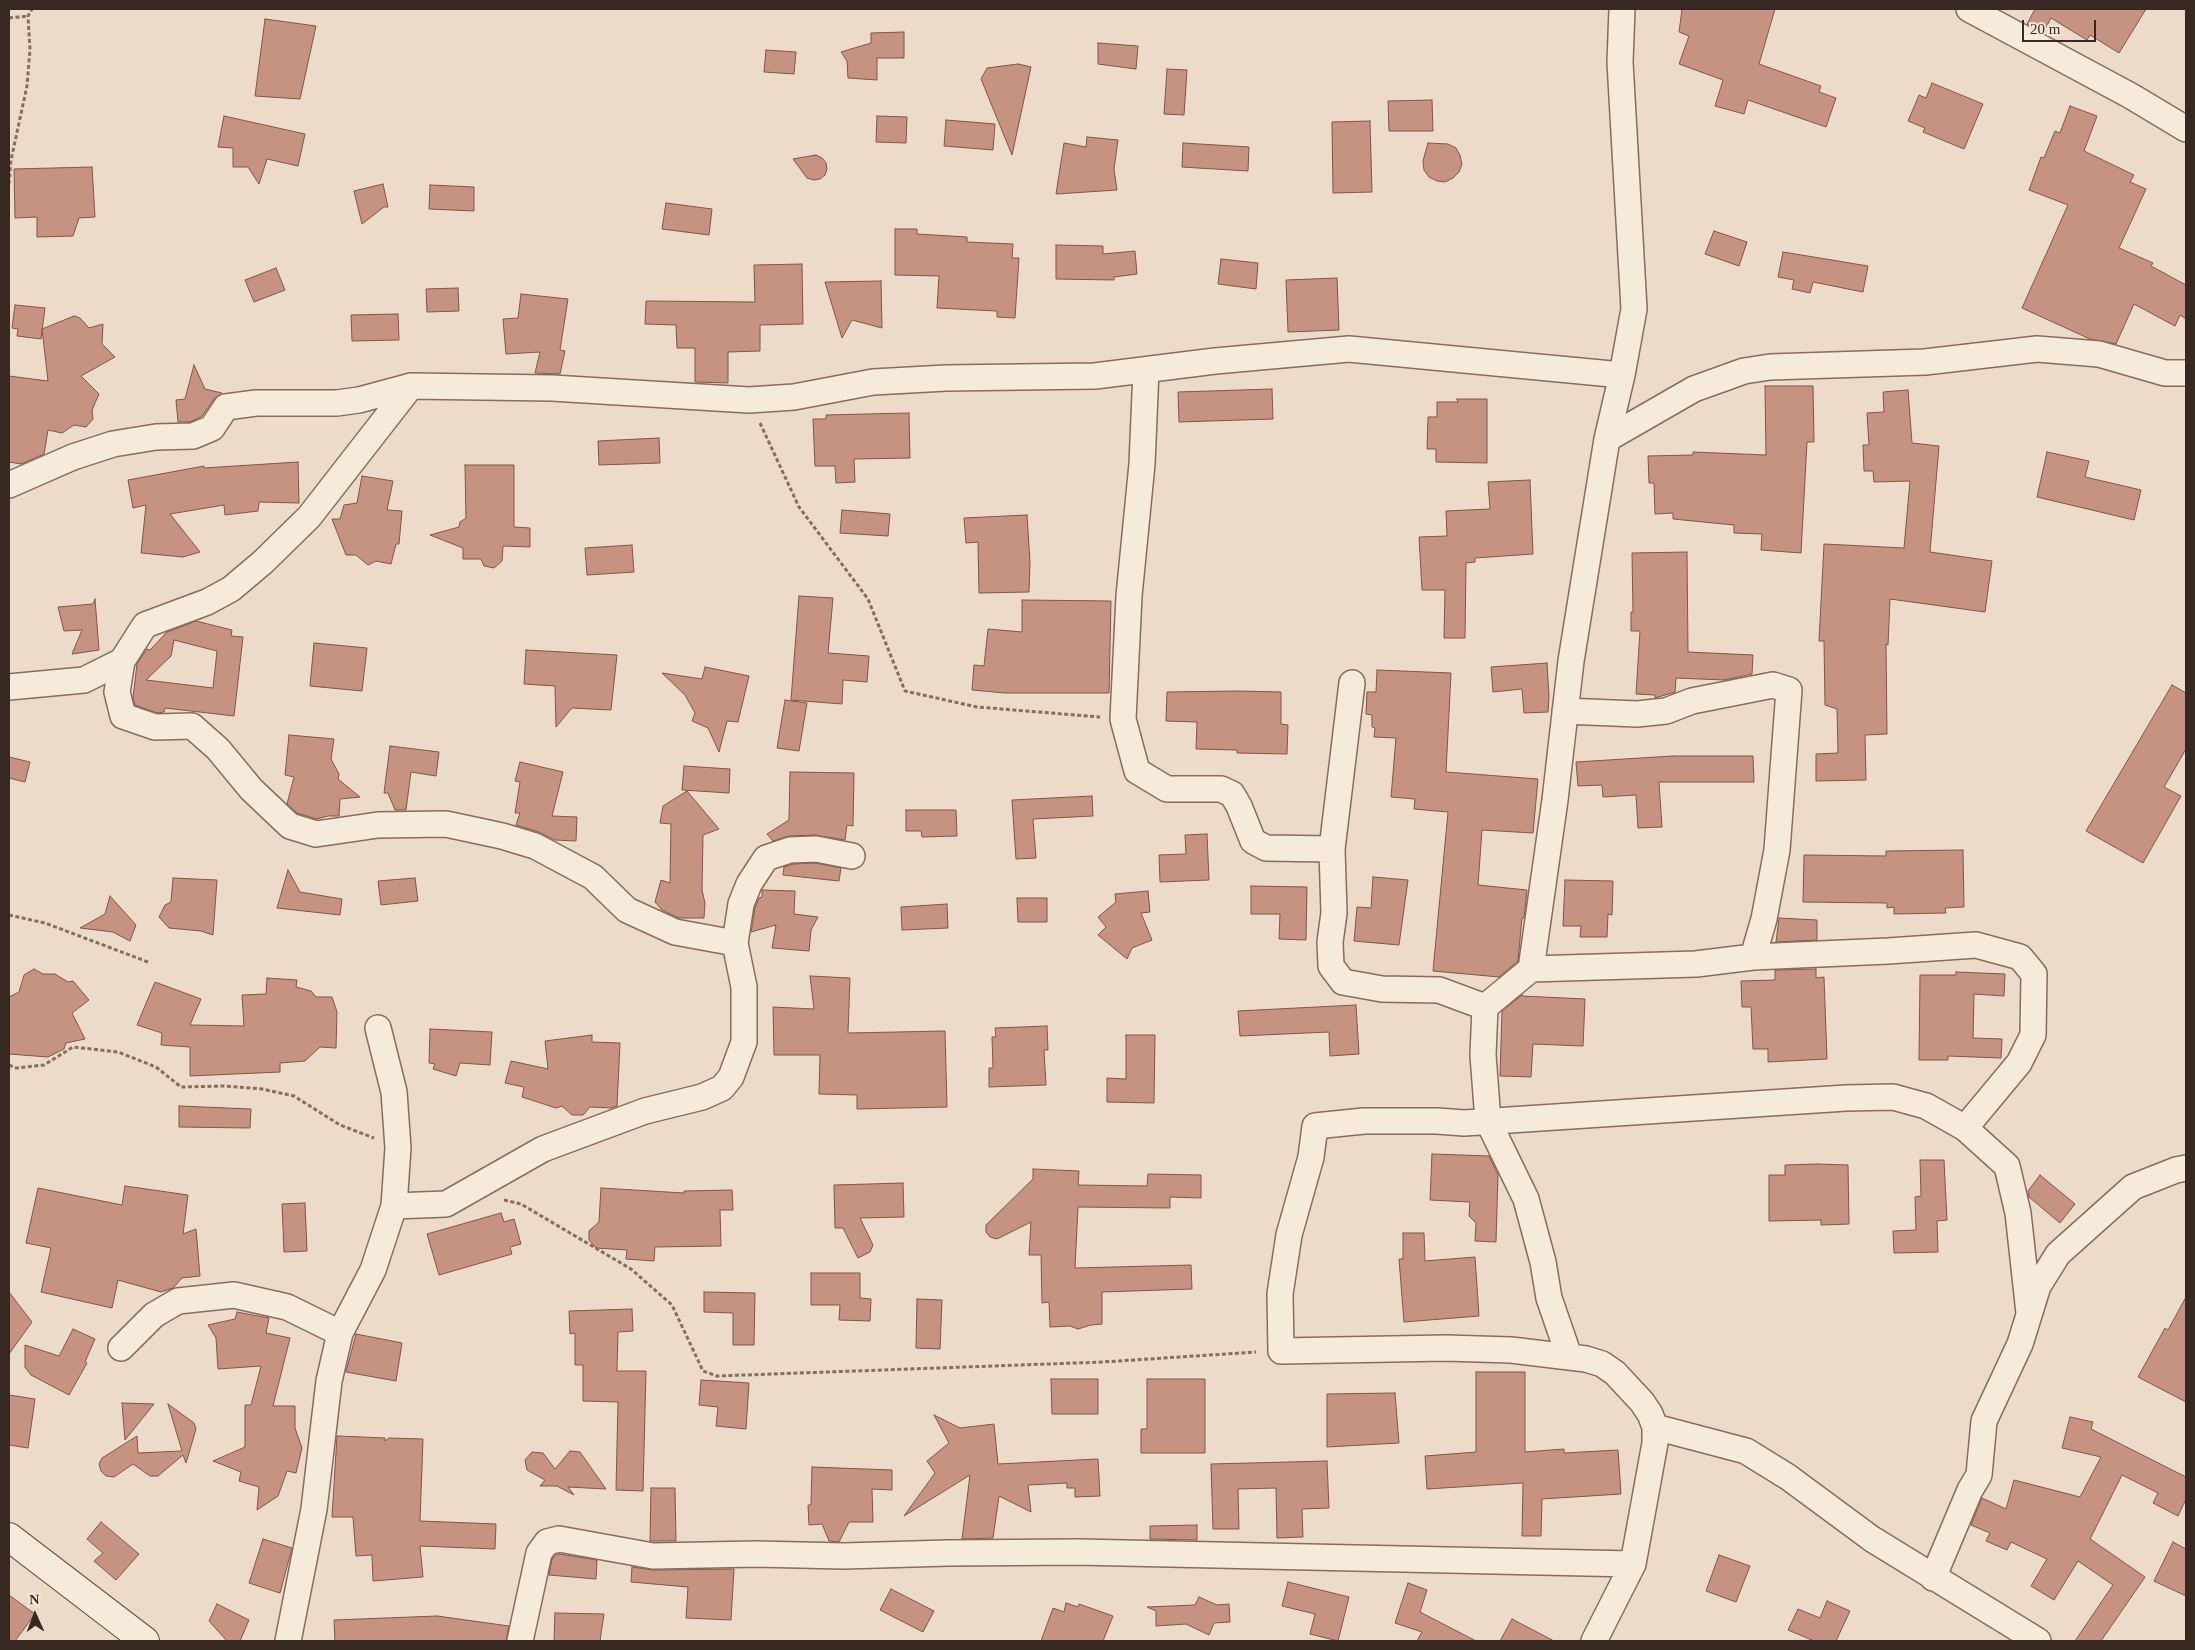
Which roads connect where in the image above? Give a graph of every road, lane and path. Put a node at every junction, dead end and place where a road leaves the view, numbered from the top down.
1 (32, 9) edge
2 (1622, 9) edge
3 (1969, 9) edge
4 (28, 16) junction
5 (9, 18) edge
6 (2186, 130) edge
7 (9, 184) edge
8 (1146, 370) junction
9 (2186, 373) edge
10 (1622, 375) junction
11 (411, 386) junction
12 (750, 400) junction
13 (1607, 439) junction
14 (9, 485) edge
15 (122, 662) junction
16 (1352, 682) dead end
17 (9, 687) edge
18 (1565, 711) junction
19 (1123, 719) junction
20 (1332, 848) junction
21 (852, 856) dead end
22 (9, 915) edge
23 (735, 943) junction
24 (1753, 956) junction
25 (148, 962) dead end
26 (1531, 969) junction
27 (1485, 1006) junction
28 (378, 1028) dead end
29 (9, 1065) edge
30 (1488, 1121) junction
31 (1965, 1128) junction
32 (398, 1148) junction
33 (2186, 1168) edge
34 (499, 1201) dead end
35 (394, 1206) junction
36 (2029, 1312) junction
37 (340, 1333) junction
38 (121, 1348) dead end
39 (1281, 1351) junction
40 (1569, 1356) junction
41 (1655, 1427) junction
42 (9, 1537) edge
43 (1633, 1564) junction
44 (1933, 1578) junction
45 (145, 1641) edge
46 (288, 1641) edge
47 (520, 1641) edge
48 (1594, 1641) edge
49 (2038, 1641) edge

1 - 4 path
2 - 10 street
3 - 6 street
4 - 5 path
4 - 7 path
8 - 10 street
8 - 12 street
8 - 19 street
9 - 13 street
10 - 13 street
11 - 12 street
11 - 14 street
11 - 15 street
12 - 19 path
13 - 18 street
15 - 17 street
15 - 23 street
16 - 20 street
18 - 24 street
18 - 26 street
19 - 20 street
20 - 27 street
21 - 23 street
22 - 25 path
23 - 35 street
24 - 26 street
24 - 31 street
26 - 27 street
27 - 30 street
28 - 32 street
29 - 32 path
30 - 31 street
30 - 39 street
30 - 40 street
31 - 36 street
32 - 35 street
33 - 36 street
34 - 39 path
35 - 37 street
36 - 44 street
37 - 38 street
37 - 46 street
39 - 40 street
40 - 41 street
41 - 43 street
41 - 44 street
42 - 45 main road
43 - 47 street
43 - 48 street
44 - 49 street

